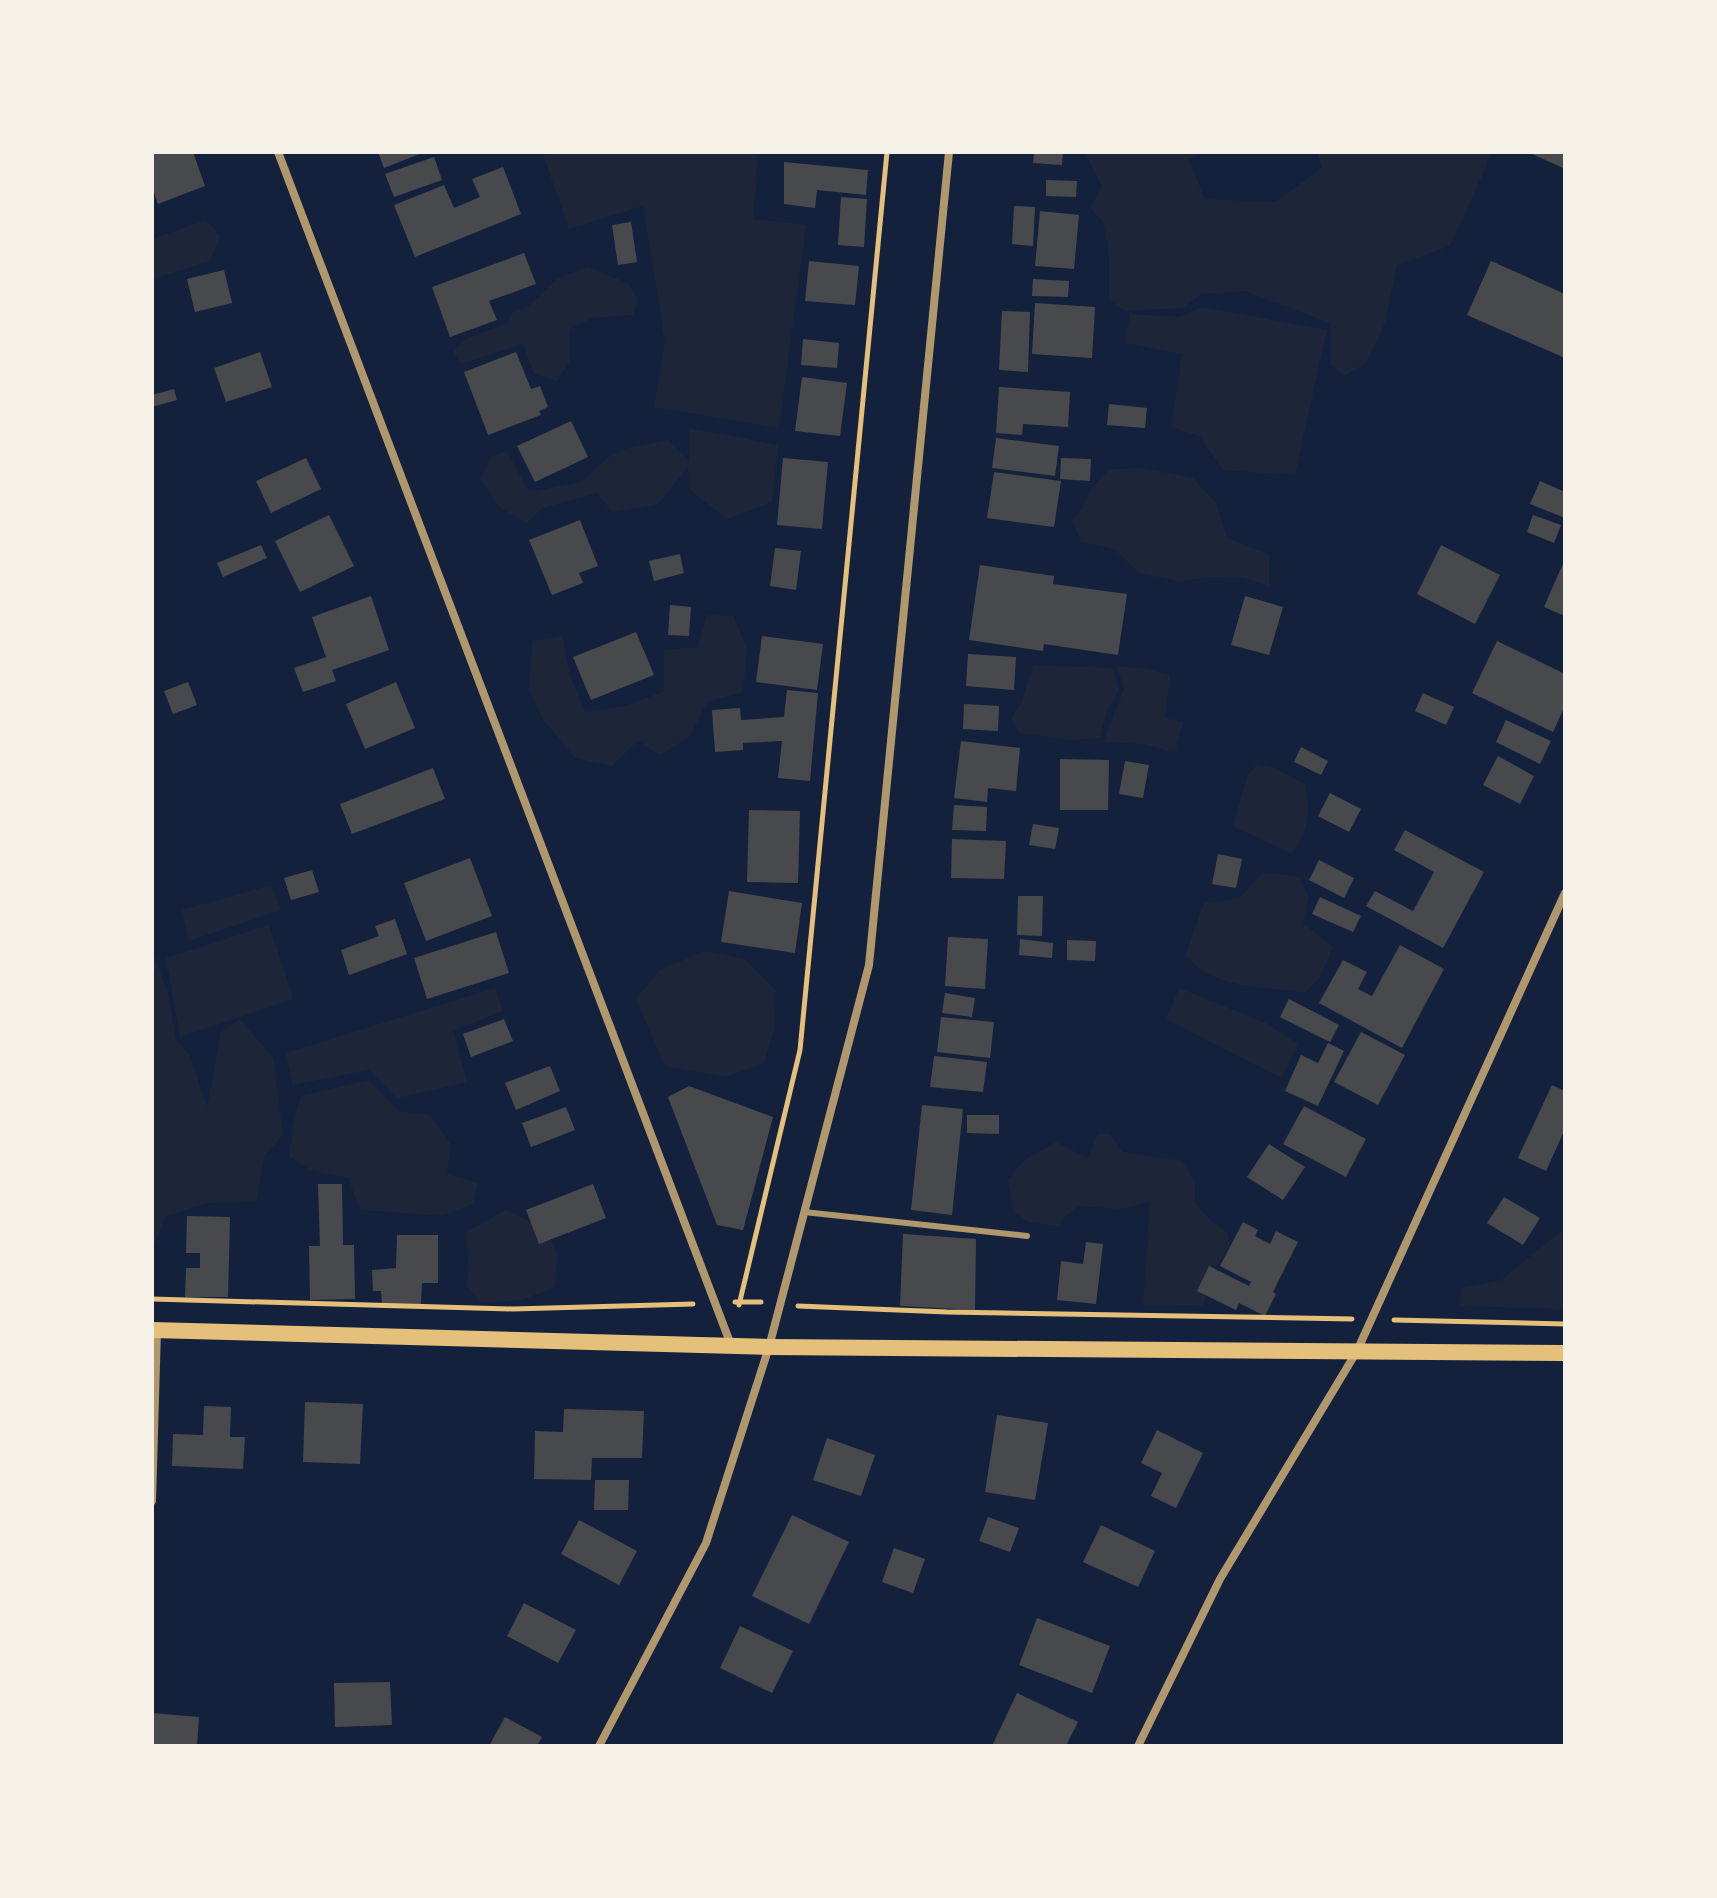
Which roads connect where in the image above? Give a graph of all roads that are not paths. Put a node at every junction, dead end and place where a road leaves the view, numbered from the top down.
1 (278, 152) edge
2 (949, 152) edge
3 (1565, 893) edge
4 (804, 1212) junction
5 (1027, 1236) dead end
6 (155, 1330) edge
7 (731, 1345) junction
8 (769, 1347) junction
9 (1357, 1351) junction
10 (1565, 1353) edge
11 (152, 1501) edge
12 (599, 1746) edge
13 (1138, 1746) edge

1 - 7 street
2 - 4 street
3 - 9 street
4 - 5 lane
4 - 8 street
6 - 7 main road
6 - 11 street
7 - 8 main road
8 - 9 main road
8 - 12 street
9 - 10 main road
9 - 13 street

